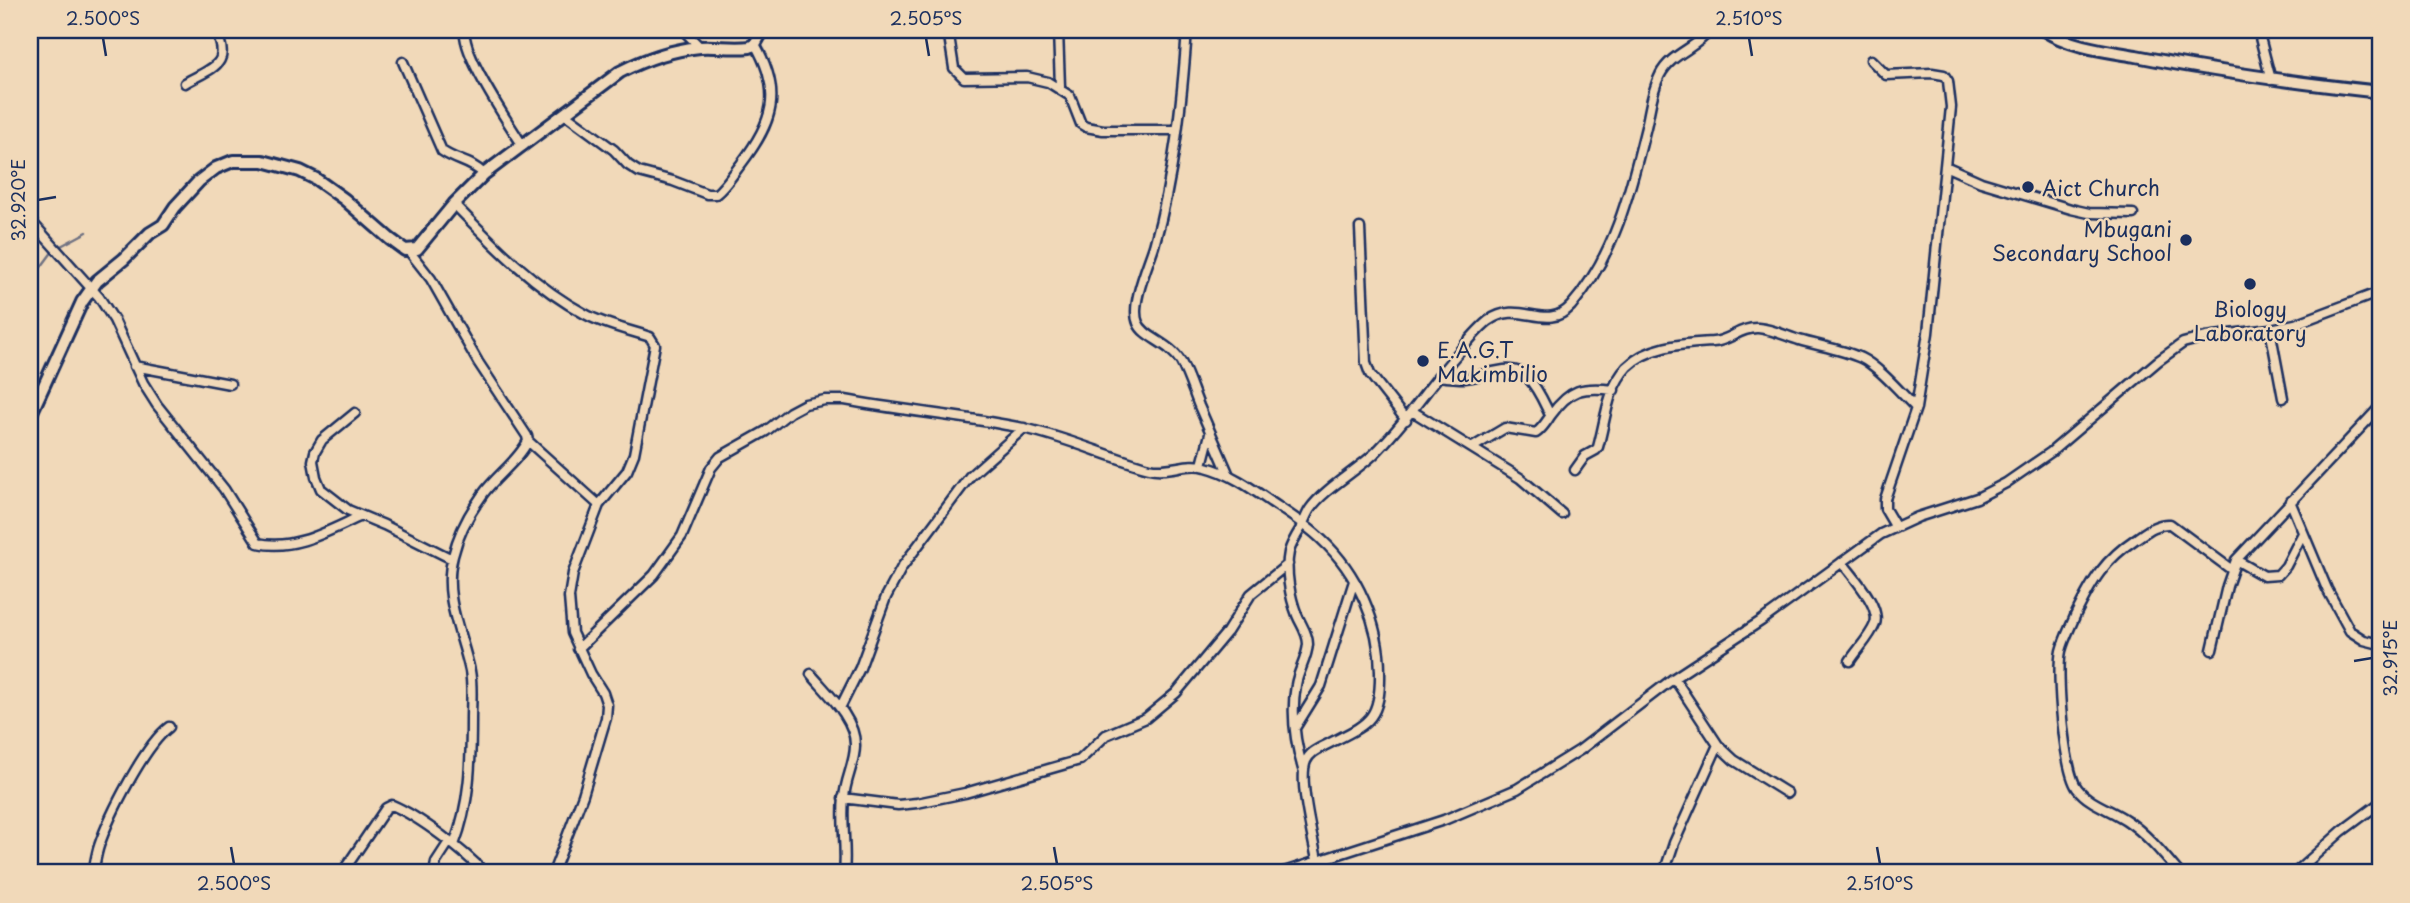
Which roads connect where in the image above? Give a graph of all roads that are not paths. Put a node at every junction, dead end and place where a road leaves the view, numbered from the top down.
1 (215, 30) edge
2 (465, 30) edge
3 (683, 30) edge
4 (763, 30) edge
5 (948, 30) edge
6 (1058, 30) edge
7 (1187, 30) edge
8 (1710, 30) edge
9 (2044, 30) edge
10 (2259, 30) edge
11 (755, 44) junction
12 (700, 47) junction
13 (1871, 60) dead end
14 (403, 62) dead end
15 (2271, 79) junction
16 (185, 83) dead end
17 (1060, 88) junction
18 (2380, 92) edge
19 (565, 114) junction
20 (1177, 130) junction
21 (523, 146) junction
22 (1945, 166) junction
23 (484, 174) junction
24 (454, 204) junction
25 (2133, 214) dead end
26 (30, 220) edge
27 (1360, 228) dead end
28 (409, 251) junction
29 (90, 288) junction
30 (2380, 292) edge
31 (2270, 329) junction
32 (134, 366) junction
33 (1438, 376) junction
34 (230, 384) dead end
35 (1614, 390) junction
36 (2283, 398) dead end
37 (2380, 407) edge
38 (1916, 408) junction
39 (1412, 411) junction
40 (355, 413) dead end
41 (1550, 415) junction
42 (30, 416) edge
43 (1406, 420) junction
44 (1024, 428) junction
45 (1211, 433) junction
46 (527, 441) junction
47 (1473, 447) junction
48 (1202, 465) junction
49 (1575, 470) dead end
50 (1229, 475) junction
51 (2290, 501) junction
52 (599, 505) junction
53 (1562, 514) dead end
54 (361, 516) junction
55 (1303, 524) junction
56 (1895, 526) junction
57 (2303, 533) junction
58 (452, 559) junction
59 (2236, 560) junction
60 (1842, 562) junction
61 (1288, 564) junction
62 (2232, 570) junction
63 (1354, 581) junction
64 (2380, 644) edge
65 (578, 649) junction
66 (2212, 650) dead end
67 (1850, 661) dead end
68 (811, 674) dead end
69 (1674, 678) junction
70 (840, 708) junction
71 (169, 727) dead end
72 (1295, 728) junction
73 (1718, 745) junction
74 (1304, 771) junction
75 (1787, 793) dead end
76 (844, 798) junction
77 (2380, 803) edge
78 (452, 843) junction
79 (1317, 860) junction
80 (1291, 871) edge
81 (93, 873) edge
82 (342, 873) edge
83 (434, 873) edge
84 (485, 873) edge
85 (553, 873) edge
86 (844, 873) edge
87 (1281, 873) edge
88 (1664, 873) edge
89 (2179, 873) edge
90 (2295, 873) edge

1 - 16 street
2 - 21 street
3 - 12 street
4 - 11 street
5 - 17 street
6 - 17 street
7 - 20 street
8 - 33 street
9 - 15 street
10 - 15 street
11 - 12 street
11 - 19 street
12 - 19 street
13 - 22 street
14 - 23 street
15 - 18 street
17 - 20 street
19 - 21 street
20 - 45 street
21 - 23 street
22 - 25 street
22 - 38 street
23 - 24 street
24 - 28 street
24 - 52 street
26 - 29 street
27 - 43 street
28 - 29 street
28 - 46 street
29 - 32 street
29 - 42 street
30 - 31 street
31 - 36 street
31 - 56 street
32 - 34 street
32 - 54 street
33 - 39 street
33 - 41 street
35 - 38 street
35 - 41 street
35 - 49 street
37 - 51 street
38 - 56 street
39 - 43 street
39 - 47 street
40 - 54 street
41 - 47 street
43 - 55 street
44 - 48 street
44 - 65 street
44 - 70 street
45 - 48 street
45 - 50 street
46 - 52 street
46 - 58 street
47 - 53 street
48 - 50 street
50 - 55 street
51 - 57 street
51 - 59 street
52 - 65 street
54 - 58 street
55 - 61 street
55 - 63 street
56 - 60 street
57 - 59 street
57 - 64 street
58 - 78 street
59 - 62 street
60 - 67 street
60 - 69 street
61 - 72 street
61 - 76 street
62 - 66 street
62 - 89 street
63 - 72 street
63 - 74 street
65 - 85 street
68 - 70 street
69 - 73 street
69 - 79 street
70 - 76 street
71 - 81 street
72 - 74 street
73 - 75 street
73 - 88 street
74 - 79 street
76 - 86 street
77 - 90 street
78 - 82 street
78 - 83 street
78 - 84 street
79 - 80 street
80 - 87 street

